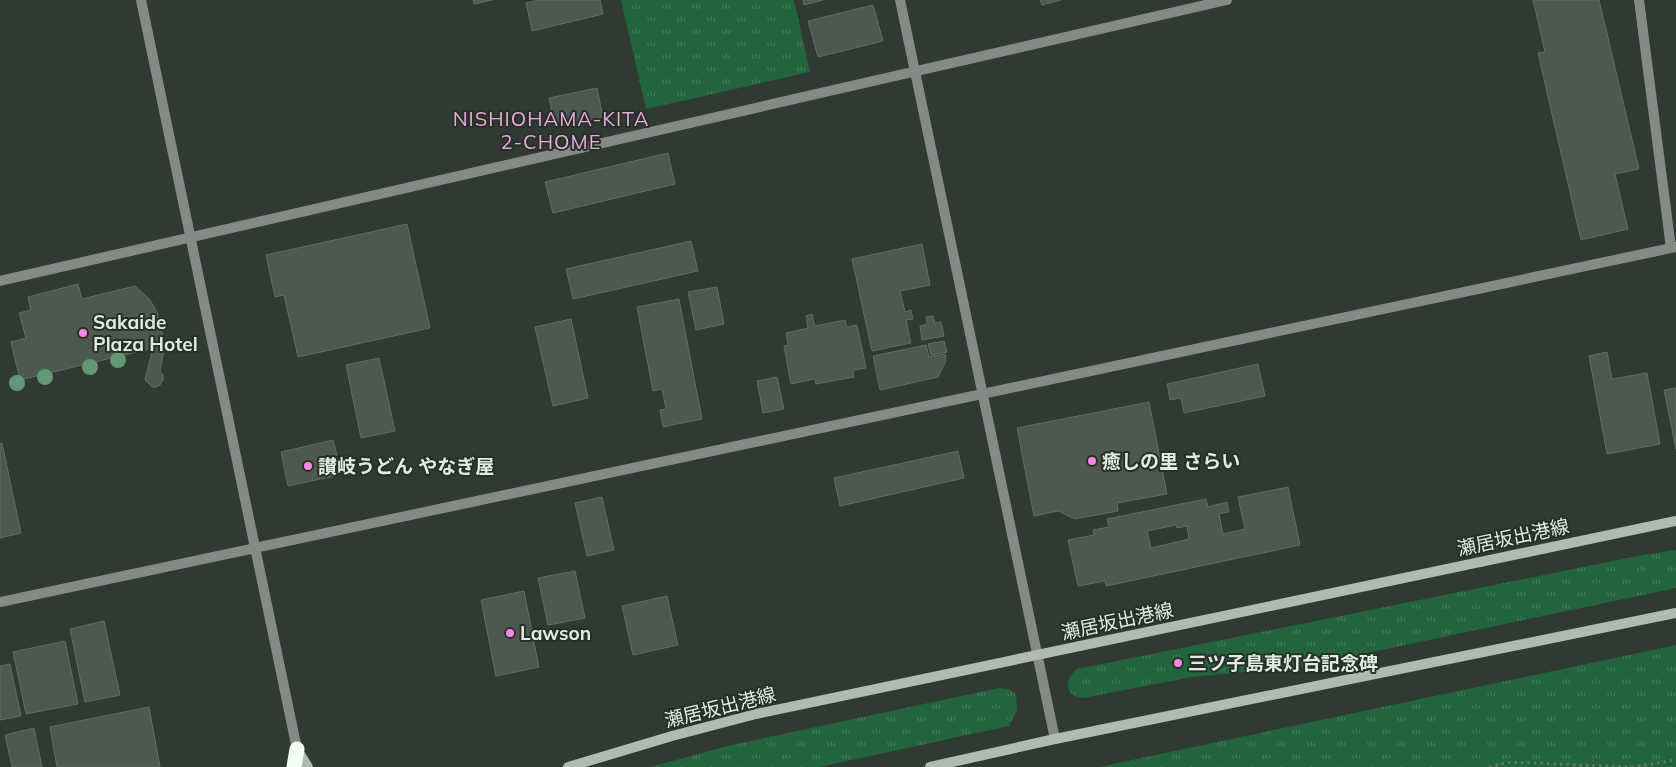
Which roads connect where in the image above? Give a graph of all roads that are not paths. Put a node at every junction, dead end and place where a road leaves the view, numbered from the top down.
1 (141, 0) edge
2 (900, 0) edge
3 (1227, 0) edge
4 (1640, 0) edge
5 (915, 72) junction
6 (191, 238) junction
7 (1674, 248) edge
8 (0, 281) edge
9 (982, 394) junction
10 (1676, 521) edge
11 (255, 548) junction
12 (0, 602) edge
13 (1676, 613) edge
14 (1037, 655) junction
15 (1055, 739) junction
16 (297, 749) junction
17 (293, 767) edge
18 (299, 767) edge
19 (303, 767) edge
20 (308, 767) edge
21 (568, 767) edge
22 (930, 767) edge

1 - 6 street
2 - 5 street
3 - 5 street
4 - 7 street
5 - 6 street
5 - 9 street
6 - 8 street
6 - 11 street
7 - 9 street
9 - 11 street
9 - 14 street
10 - 14 main road, 瀬居坂出港線
11 - 12 street
11 - 16 street
13 - 15 main road
14 - 15 street
14 - 21 main road, 瀬居坂出港線
15 - 22 main road
16 - 17 highway
16 - 18 main road
16 - 19 main road
16 - 20 main road

